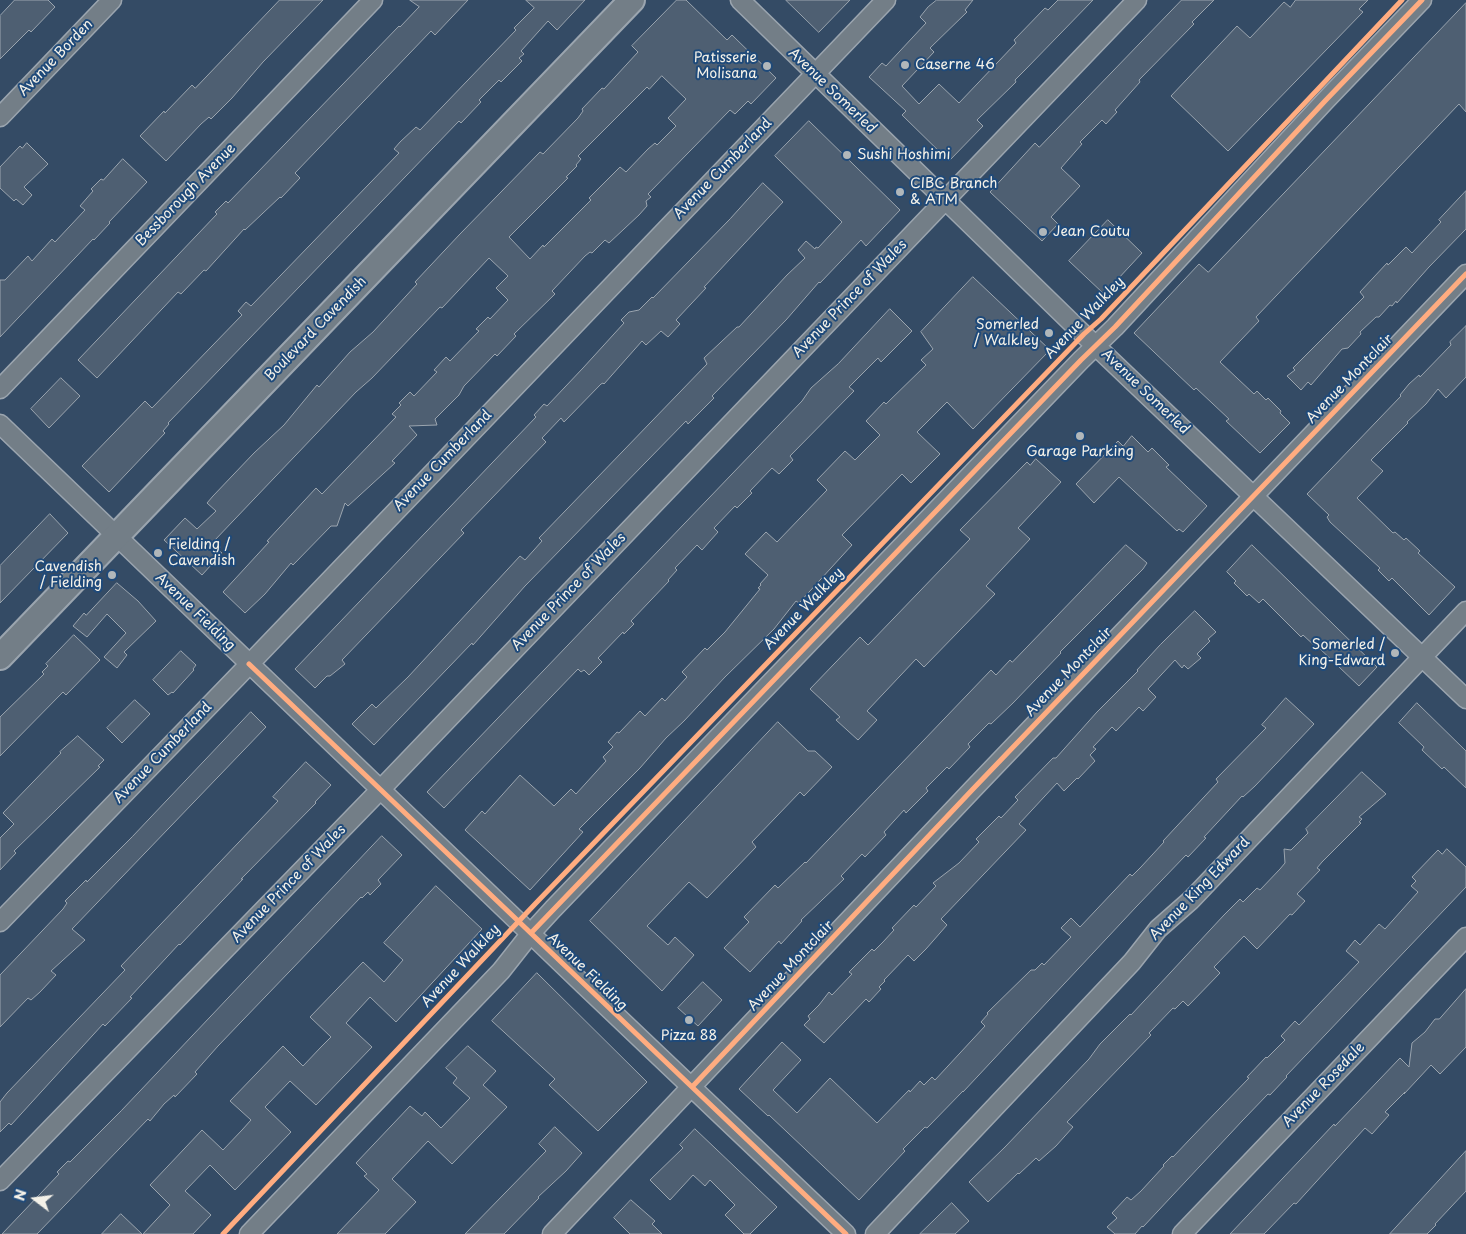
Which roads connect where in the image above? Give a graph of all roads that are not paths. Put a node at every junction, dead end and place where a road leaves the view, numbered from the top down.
1 (112, 0) edge
2 (373, 0) edge
3 (632, 0) edge
4 (740, 0) edge
5 (886, 0) edge
6 (1136, 0) edge
7 (1422, 0) edge
8 (814, 74) junction
9 (0, 117) edge
10 (944, 200) junction
11 (1466, 274) edge
12 (1096, 346) junction
13 (0, 389) edge
14 (0, 424) edge
15 (1253, 496) junction
16 (116, 537) junction
17 (1466, 611) edge
18 (0, 657) edge
19 (1422, 657) junction
20 (249, 664) junction
21 (1466, 699) edge
22 (380, 790) junction
23 (0, 922) edge
24 (531, 934) junction
25 (1466, 937) edge
26 (692, 1087) junction
27 (0, 1181) edge
28 (249, 1234) edge
29 (552, 1234) edge
30 (846, 1234) edge
31 (875, 1234) edge
32 (1182, 1234) edge

1 - 9 street, Avenue Borden
2 - 13 street, Bessborough Avenue
3 - 16 main road, Boulevard Cavendish
4 - 8 street, Avenue Somerled
5 - 8 street, Avenue Cumberland
6 - 10 street, Avenue Prince of Wales
7 - 12 street, Avenue Walkley
8 - 10 street, Avenue Somerled
8 - 20 street, Avenue Cumberland
10 - 12 street, Avenue Somerled
10 - 22 street, Avenue Prince of Wales
11 - 15 street, Avenue Montclair
12 - 15 street, Avenue Somerled
12 - 24 street, Avenue Walkley
14 - 16 street, Avenue Fielding
15 - 19 street, Avenue Somerled
15 - 26 street, Avenue Montclair
16 - 18 main road, Boulevard Cavendish
16 - 20 street, Avenue Fielding
17 - 19 street, Avenue King Edward
19 - 21 street, Avenue Somerled
19 - 31 street, Avenue King Edward
20 - 22 street, Avenue Fielding
20 - 23 street, Avenue Cumberland
22 - 24 street, Avenue Fielding
22 - 27 street, Avenue Prince of Wales
24 - 26 street, Avenue Fielding
24 - 28 street, Avenue Walkley
25 - 32 street, Avenue Rosedale
26 - 29 street, Avenue Montclair
26 - 30 street, Avenue Fielding

